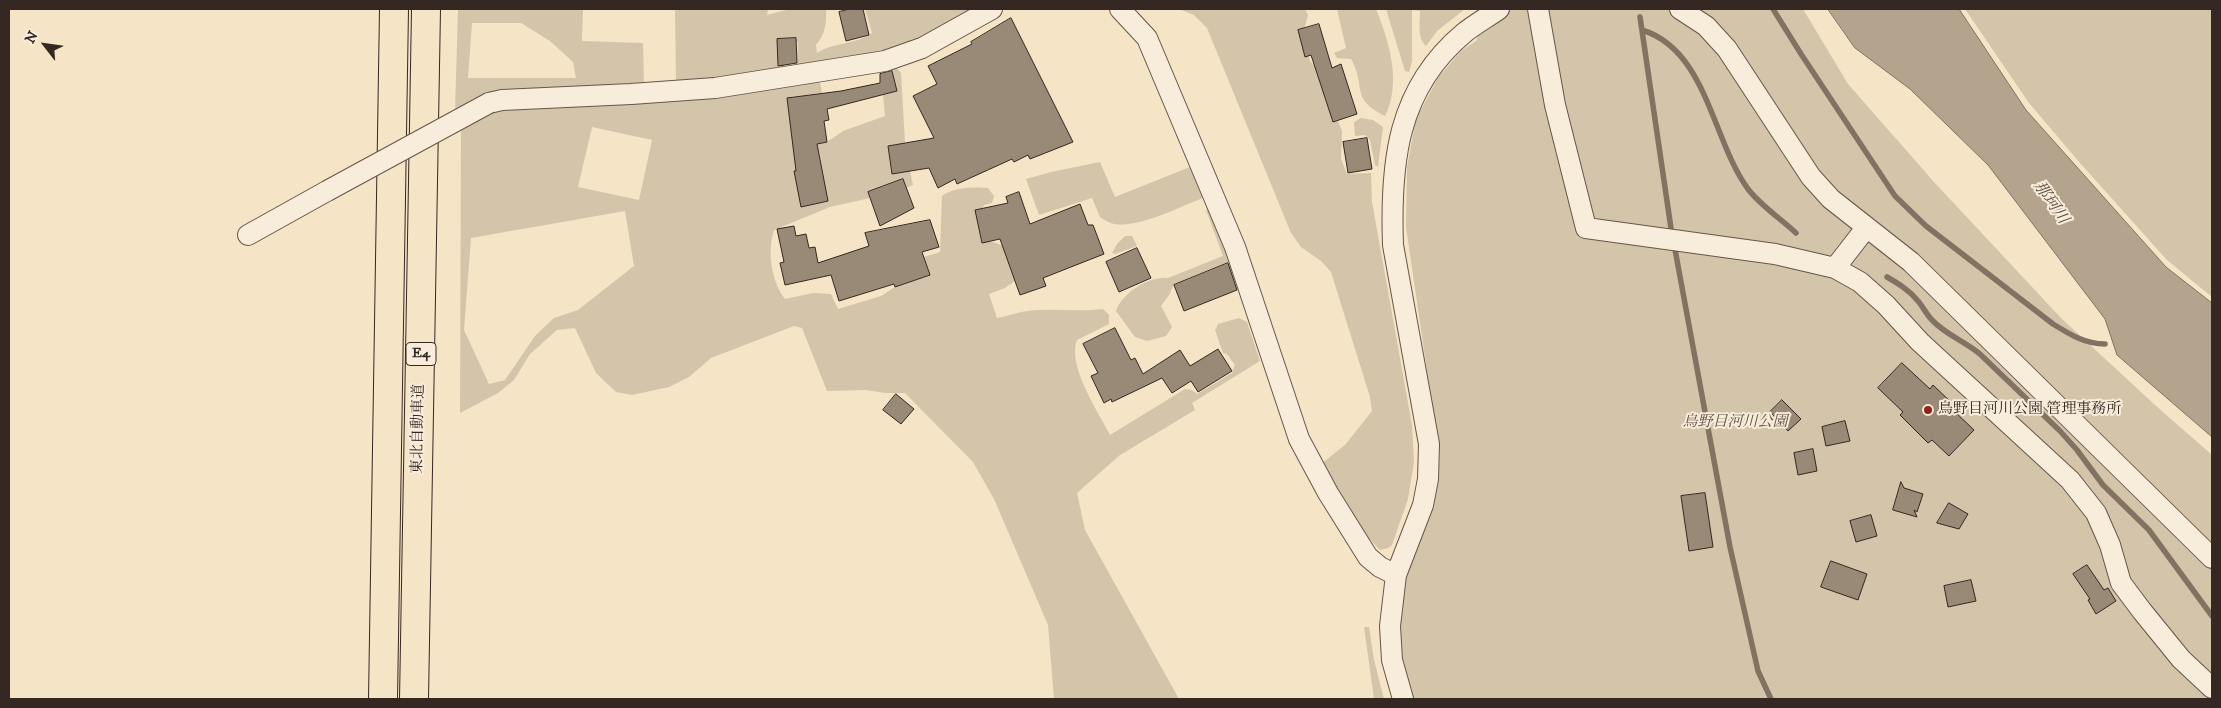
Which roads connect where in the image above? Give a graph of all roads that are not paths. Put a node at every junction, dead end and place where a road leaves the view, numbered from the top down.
1 (394, 9) edge
2 (426, 9) edge
3 (992, 9) edge
4 (1120, 9) edge
5 (1499, 9) edge
6 (1538, 9) edge
7 (1680, 9) edge
8 (1866, 228) junction
9 (248, 235) dead end
10 (1834, 268) junction
11 (2212, 558) edge
12 (1396, 575) junction
13 (2212, 688) edge
14 (383, 699) edge
15 (414, 699) edge
16 (1403, 699) edge

1 - 14 highway, 東北自動車道 / E4
2 - 15 highway, 東北自動車道 / E4
3 - 9 street, bridge
4 - 12 street
5 - 12 street
6 - 10 street
7 - 8 street
8 - 10 street
8 - 11 street
10 - 13 street
12 - 16 street

